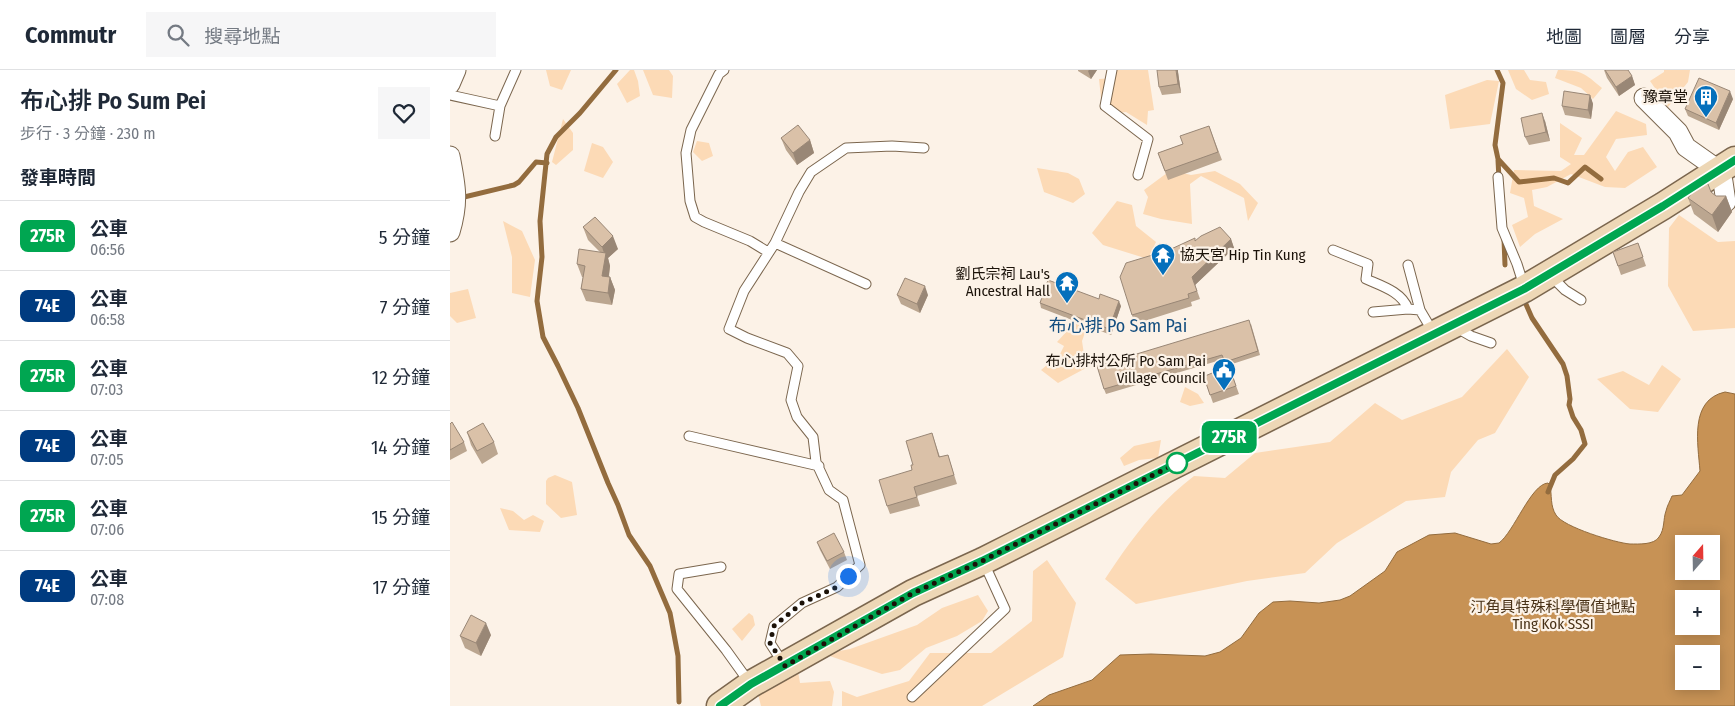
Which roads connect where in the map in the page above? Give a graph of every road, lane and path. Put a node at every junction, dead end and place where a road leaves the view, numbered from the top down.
1 (456, 70) edge
2 (516, 70) edge
3 (724, 70) edge
4 (1112, 70) edge
5 (450, 84) edge
6 (450, 95) edge
7 (1644, 98) dead end
8 (500, 106) junction
9 (495, 136) dead end
10 (924, 148) dead end
11 (450, 156) edge
12 (1727, 166) edge
13 (1138, 175) dead end
14 (1498, 177) dead end
15 (1726, 202) edge
16 (450, 232) edge
17 (775, 243) junction
18 (1333, 250) dead end
19 (768, 252) junction
20 (1408, 265) dead end
21 (1550, 274) junction
22 (866, 284) dead end
23 (1524, 289) junction
24 (1581, 300) dead end
25 (1408, 309) junction
26 (1420, 310) junction
27 (1373, 312) dead end
28 (1444, 330) junction
29 (1491, 343) dead end
30 (690, 436) dead end
31 (818, 466) junction
32 (982, 561) junction
33 (721, 567) dead end
34 (785, 666) junction
35 (751, 684) junction
36 (912, 697) dead end
37 (720, 706) edge

1 - 5 street
2 - 8 lane
3 - 19 lane
4 - 13 lane
6 - 8 lane
7 - 12 street
8 - 9 lane
10 - 17 lane
11 - 16 street
12 - 15 street
12 - 21 main road
14 - 23 lane
17 - 19 lane
17 - 22 lane
18 - 25 lane
19 - 31 lane
20 - 26 lane
21 - 23 main road
21 - 24 lane
23 - 28 main road
25 - 26 lane
25 - 27 lane
26 - 28 lane
28 - 29 lane
28 - 32 main road
30 - 31 lane
31 - 34 lane
32 - 34 main road
32 - 36 lane
33 - 35 lane
34 - 35 main road
35 - 37 main road

